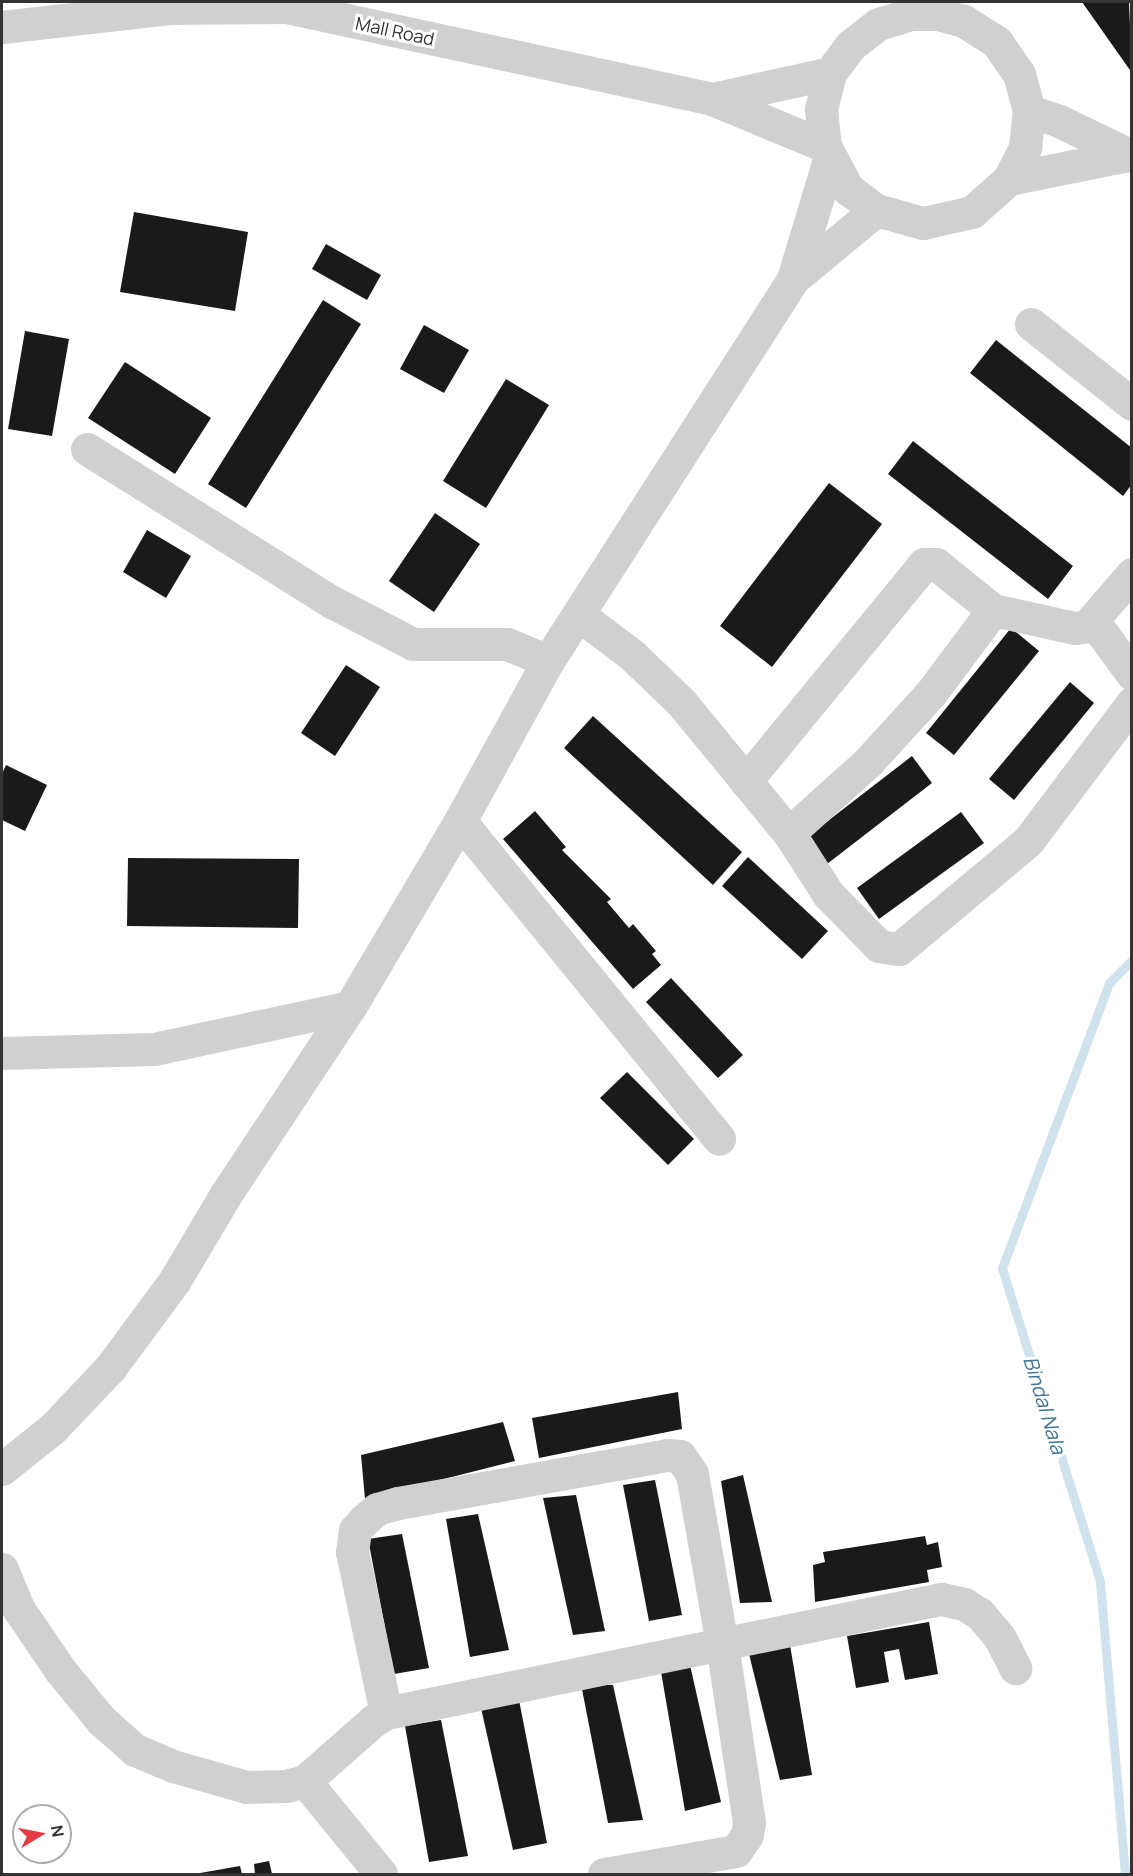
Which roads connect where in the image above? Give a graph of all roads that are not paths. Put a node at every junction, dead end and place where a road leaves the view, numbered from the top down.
1 (169, 4) edge
2 (914, 8) edge
3 (964, 11) edge
4 (2, 27) edge
5 (831, 73) junction
6 (712, 99) junction
7 (1029, 111) junction
8 (827, 153) junction
9 (1130, 156) edge
10 (1009, 179) junction
11 (876, 210) junction
12 (793, 279) junction
13 (1031, 324) dead end
14 (1131, 404) edge
15 (87, 449) dead end
16 (1131, 574) edge
17 (993, 610) junction
18 (579, 615) junction
19 (1094, 622) junction
20 (548, 661) junction
21 (1131, 674) edge
22 (1131, 703) edge
23 (746, 781) junction
24 (460, 821) junction
25 (789, 833) junction
26 (350, 1007) junction
27 (2, 1053) edge
28 (719, 1139) dead end
29 (2, 1469) edge
30 (2, 1569) edge
31 (722, 1644) junction
32 (1015, 1668) dead end
33 (386, 1713) junction
34 (305, 1781) junction
35 (381, 1875) edge
36 (604, 1875) edge

1 - 4 street, Mall Road
1 - 6 street, Mall Road
2 - 3 street
2 - 5 street
3 - 7 street
5 - 6 street
5 - 8 street
6 - 8 street
7 - 9 street
7 - 10 street
8 - 11 street
8 - 12 street
9 - 10 street
10 - 11 street
11 - 12 street
12 - 18 street
13 - 14 street
15 - 20 street
16 - 19 street
17 - 19 street
17 - 23 street
17 - 25 street
18 - 20 street
18 - 23 street
19 - 21 street
20 - 24 street
22 - 25 street
23 - 25 street
24 - 26 street
24 - 28 street
26 - 27 street
26 - 29 street
30 - 34 street
31 - 32 street
31 - 33 street
31 - 33 street
31 - 36 street
33 - 34 street
34 - 35 street

